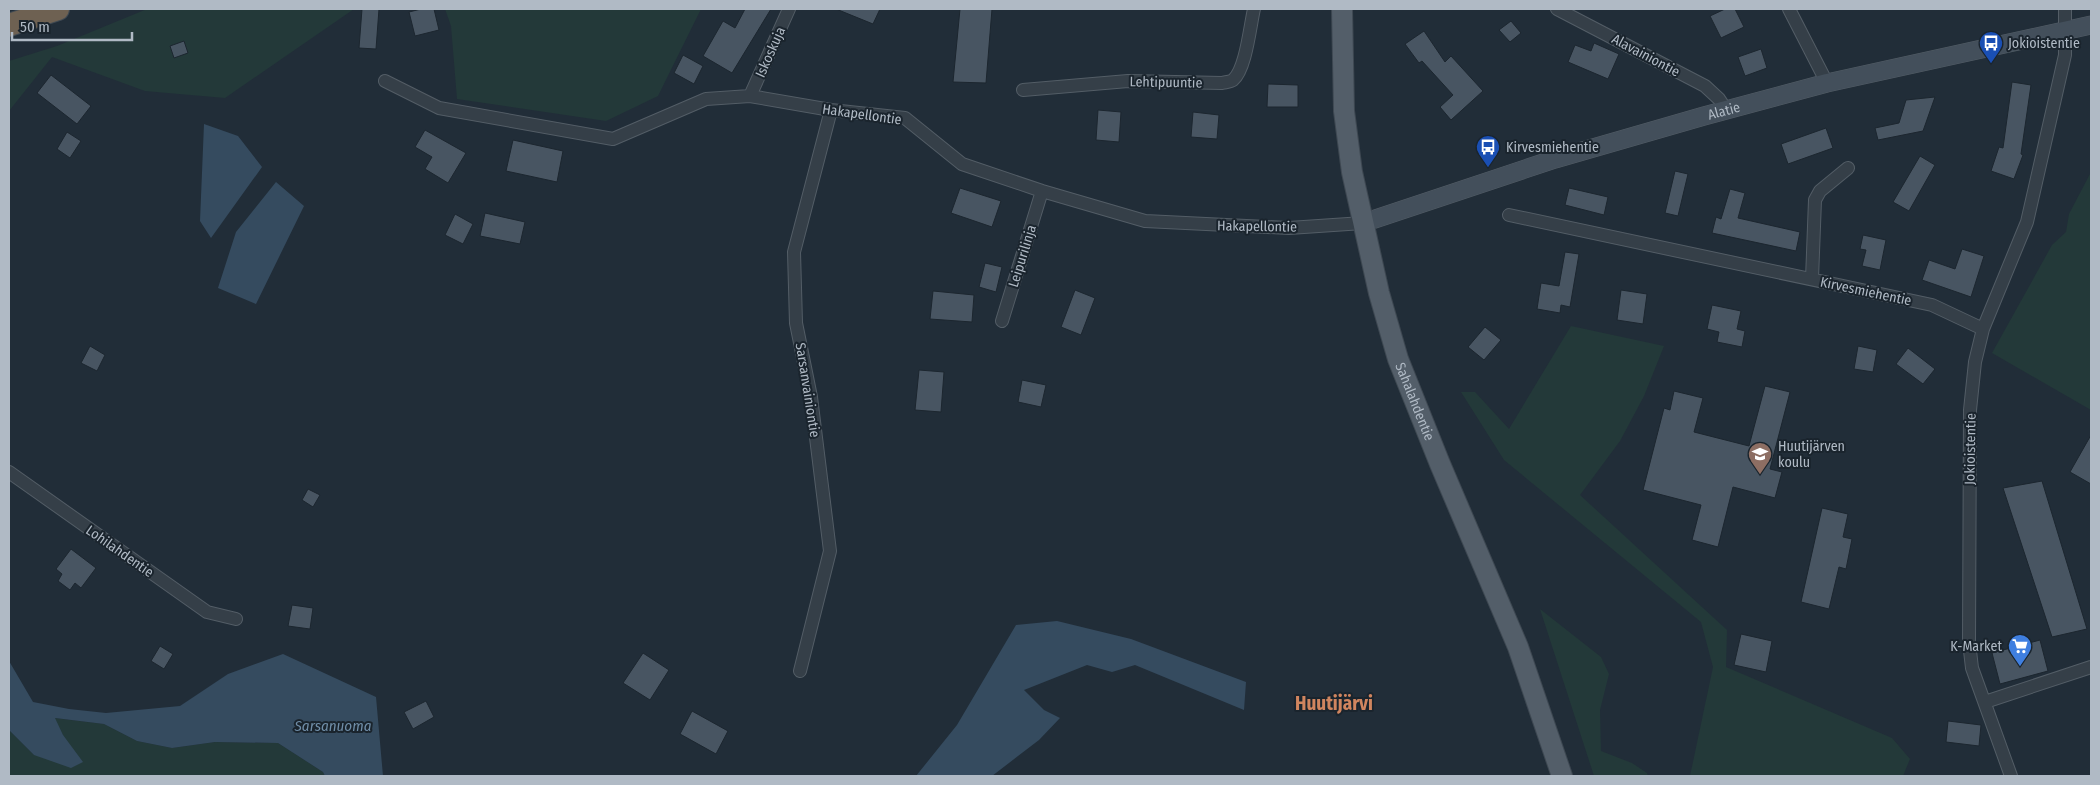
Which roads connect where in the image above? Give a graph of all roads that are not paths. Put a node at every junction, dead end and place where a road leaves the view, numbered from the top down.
1 (58, 9) edge
2 (789, 9) edge
3 (1254, 9) edge
4 (1342, 9) edge
5 (1557, 9) edge
6 (1789, 9) edge
7 (2065, 9) edge
8 (2091, 24) edge
9 (9, 25) edge
10 (2065, 31) junction
11 (386, 81) dead end
12 (1827, 83) junction
13 (1023, 90) dead end
14 (750, 96) junction
15 (831, 110) junction
16 (1727, 111) junction
17 (1848, 168) dead end
18 (1042, 191) junction
19 (1509, 215) dead end
20 (1363, 223) junction
21 (1812, 279) junction
22 (1002, 320) dead end
23 (1983, 329) junction
24 (9, 472) edge
25 (236, 619) dead end
26 (2091, 667) edge
27 (800, 671) dead end
28 (1985, 702) junction
29 (1562, 776) edge
30 (2010, 776) edge

1 - 9 highway
2 - 14 street, Iskoskuja
3 - 13 street, Lehtipuuntie
4 - 20 main road, Sahalahdentie
5 - 16 street, Alavainiontie
6 - 12 street
7 - 10 street, Jokioistentie
8 - 10 street, Alatie
10 - 12 street, Alatie
10 - 23 street, Jokioistentie
11 - 14 street, Hakapellontie
12 - 16 street, Alatie
14 - 15 street, Hakapellontie
15 - 18 street, Hakapellontie
15 - 27 street, Sarsanvainiontie
16 - 20 street, Alatie
17 - 21 street
18 - 20 street, Hakapellontie
18 - 22 street, Leipurilinja
19 - 21 street, Kirvesmiehentie
20 - 29 main road, Sahalahdentie
21 - 23 street, Kirvesmiehentie
23 - 28 street, Jokioistentie
24 - 25 street, Lohilahdentie
26 - 28 street
28 - 30 street, Jokioistentie

